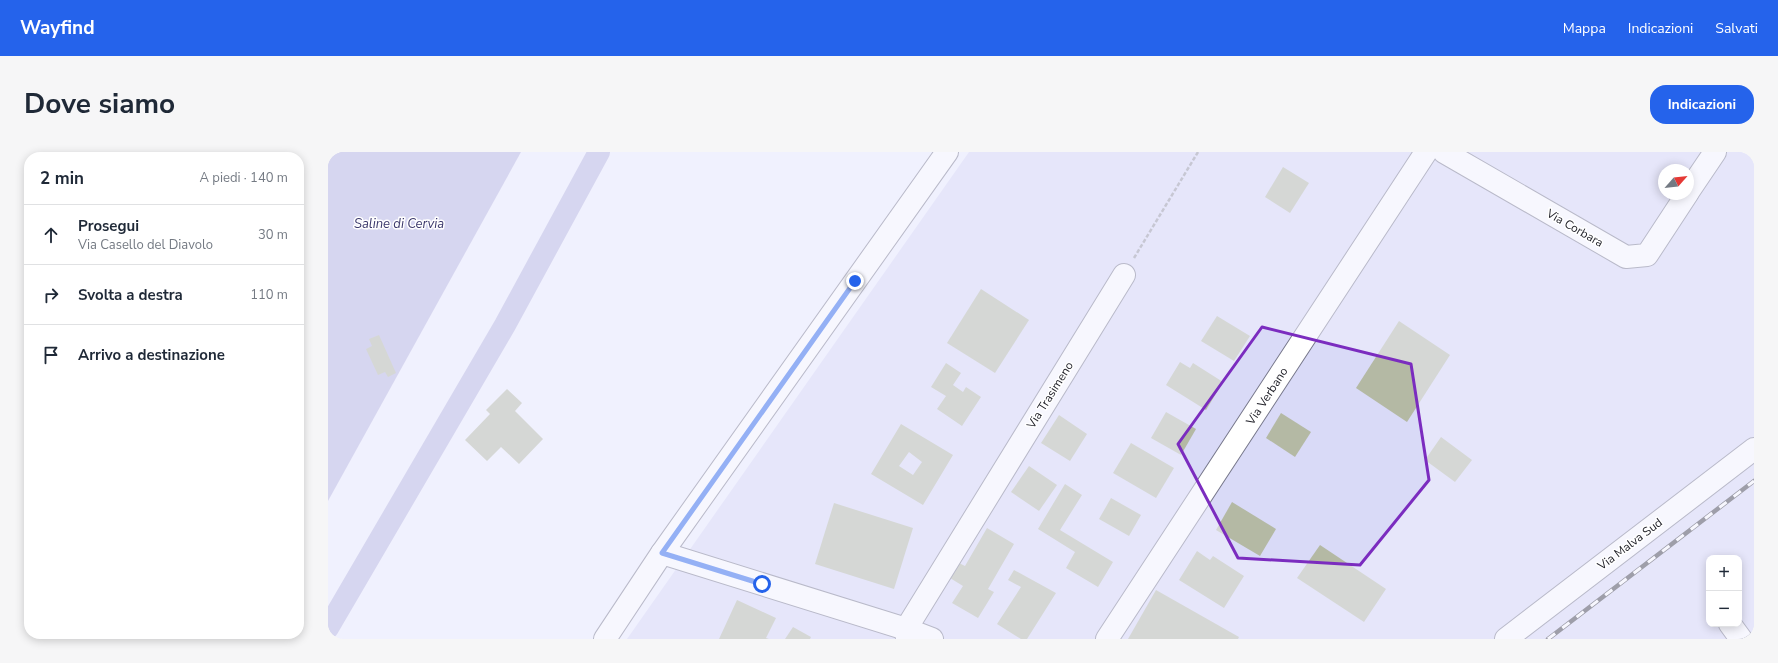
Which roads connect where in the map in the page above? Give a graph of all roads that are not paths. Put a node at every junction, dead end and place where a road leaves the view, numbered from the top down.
1 (947, 152) edge
2 (1426, 152) edge
3 (1444, 152) edge
4 (1715, 152) edge
5 (1694, 184) edge
6 (1683, 200) edge
7 (1124, 275) road end
8 (1754, 449) edge
9 (662, 553) junction
10 (1732, 627) edge
11 (907, 634) edge
12 (605, 639) edge
13 (932, 639) edge
14 (1107, 639) edge
15 (1506, 639) edge
16 (1741, 639) edge

1 - 9 street
2 - 14 street, Via Verbano
3 - 6 street, Via Corbara
4 - 5 street, Via Corbara
7 - 11 street, Via Trasimeno
8 - 15 street, Via Malva Sud
9 - 11 street
9 - 12 street
10 - 16 street
11 - 13 street

